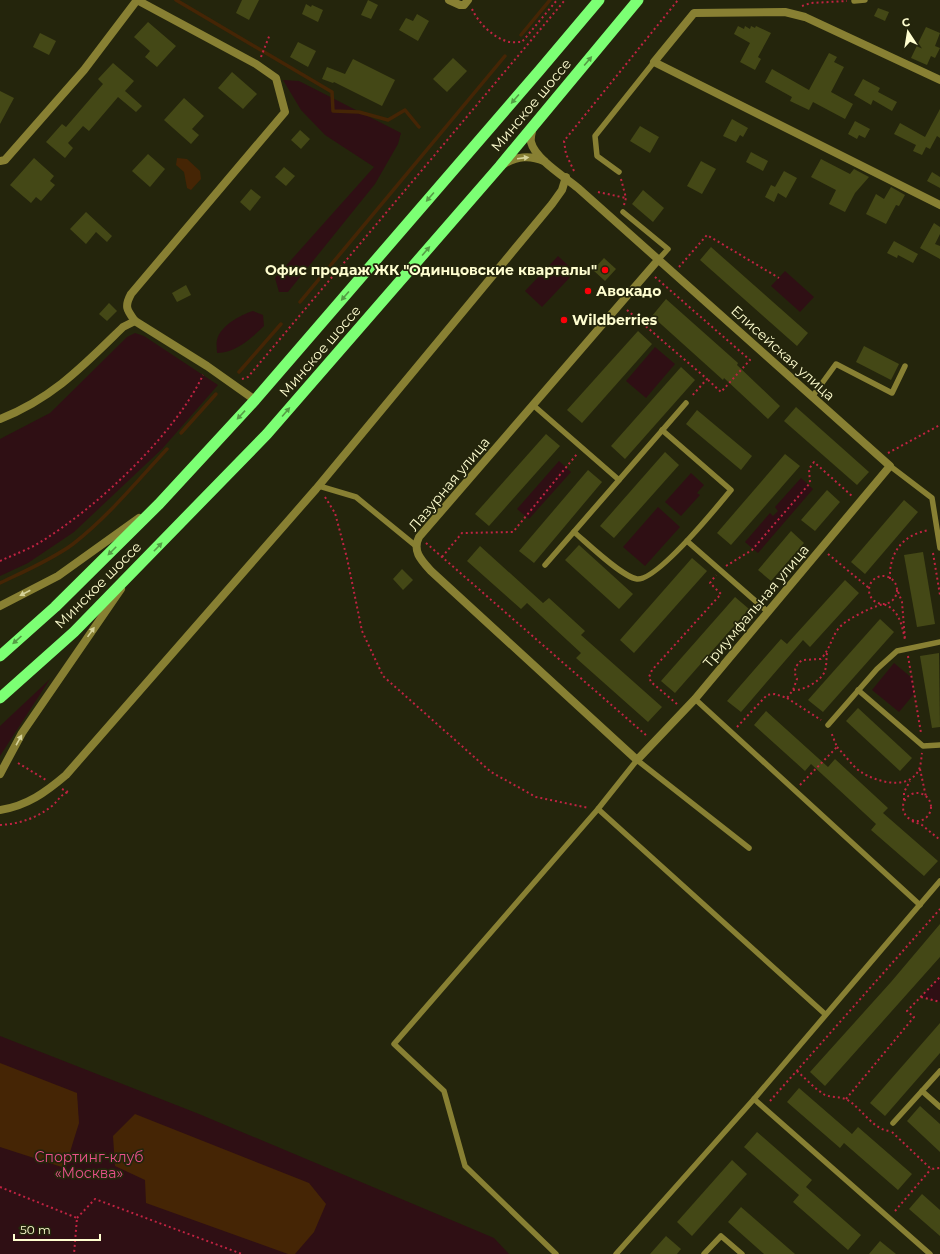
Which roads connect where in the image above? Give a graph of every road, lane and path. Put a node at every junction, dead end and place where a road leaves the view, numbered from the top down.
1 (137, 0) edge
2 (449, 0) edge
3 (468, 0) edge
4 (557, 0) edge
5 (565, 0) edge
6 (599, 0) edge
7 (638, 0) edge
8 (678, 0) edge
9 (865, 0) edge
10 (854, 1) edge
11 (785, 12) junction
12 (270, 34) dead end
13 (261, 56) dead end
14 (654, 62) junction
15 (940, 80) edge
16 (533, 126) junction
17 (0, 161) edge
18 (546, 162) junction
19 (500, 166) junction
20 (619, 172) joint
21 (566, 177) junction
22 (578, 188) junction
23 (626, 198) junction
24 (940, 205) edge
25 (623, 212) joint
26 (658, 260) junction
27 (649, 271) junction
28 (674, 274) junction
29 (779, 278) dead end
30 (620, 304) junction
31 (135, 321) junction
32 (207, 366) junction
33 (905, 366) dead end
34 (236, 377) dead end
35 (706, 379) junction
36 (812, 397) junction
37 (255, 400) junction
38 (686, 403) joint
39 (533, 405) junction
40 (0, 419) edge
41 (940, 424) edge
42 (662, 430) junction
43 (582, 448) junction
44 (880, 458) junction
45 (890, 466) junction
46 (619, 480) junction
47 (319, 486) junction
48 (860, 502) junction
49 (160, 504) junction
50 (929, 524) dead end
51 (930, 530) junction
52 (574, 532) junction
53 (419, 536) junction
54 (931, 537) dead end
55 (687, 541) junction
56 (416, 546) junction
57 (822, 548) junction
58 (940, 548) edge
59 (933, 552) dead end
60 (442, 557) junction
61 (0, 561) edge
62 (545, 565) dead end
63 (720, 570) junction
64 (131, 575) junction
65 (890, 579) junction
66 (869, 588) junction
67 (897, 589) junction
68 (940, 595) edge
69 (883, 604) junction
70 (0, 606) edge
71 (768, 612) junction
72 (940, 642) edge
73 (827, 653) junction
74 (0, 656) edge
75 (793, 690) junction
76 (858, 690) junction
77 (0, 698) edge
78 (682, 698) dead end
79 (695, 698) junction
80 (787, 698) junction
81 (677, 704) junction
82 (672, 710) dead end
83 (684, 711) junction
84 (828, 725) junction
85 (732, 733) junction
86 (648, 737) dead end
87 (940, 745) edge
88 (637, 760) junction
89 (15, 761) dead end
90 (920, 767) dead end
91 (0, 774) edge
92 (37, 774) dead end
93 (910, 781) dead end
94 (796, 790) junction
95 (68, 792) dead end
96 (926, 797) junction
97 (904, 802) junction
98 (0, 810) edge
99 (598, 810) junction
100 (911, 820) dead end
101 (0, 825) edge
102 (940, 840) edge
103 (749, 848) dead end
104 (940, 881) edge
105 (920, 905) junction
106 (940, 909) edge
107 (940, 977) edge
108 (921, 997) junction
109 (940, 1002) edge
110 (825, 1014) junction
111 (797, 1071) junction
112 (940, 1071) edge
113 (922, 1091) junction
114 (754, 1098) junction
115 (846, 1099) junction
116 (940, 1107) edge
117 (764, 1108) junction
118 (893, 1123) joint
119 (891, 1131) junction
120 (940, 1168) edge
121 (931, 1169) junction
122 (0, 1187) edge
123 (895, 1211) dead end
124 (77, 1218) junction
125 (74, 1254) edge
126 (242, 1254) edge
127 (556, 1254) edge
128 (616, 1254) edge
129 (704, 1254) edge
130 (742, 1254) edge
131 (930, 1254) edge

1 - 17 street
1 - 31 street
2 - 3 street
3 - 4 path
5 - 34 path
6 -> 37 highway, Минское шоссе
16 -> 7 highway, Минское шоссе
8 - 22 path
9 - 10 lane
10 - 11 path
11 - 14 street
11 - 15 street
12 - 13 path
14 - 20 lane
14 - 24 street
16 - 18 street
16 - 19 highway, Минское шоссе
19 -> 18 street
18 - 21 street, Елисейская улица
64 -> 19 highway, Минское шоссе
20 - 23 path
21 - 22 street, Елисейская улица
21 - 47 street
22 - 23 path
22 - 26 street, Елисейская улица
23 - 25 path
25 - 26 lane
26 - 27 street, Лазурная улица
26 - 28 street, Елисейская улица
27 - 30 street, Лазурная улица
27 - 35 path
28 - 29 path
28 - 36 street, Елисейская улица
30 - 35 path
30 - 39 street, Лазурная улица
31 - 32 street
31 - 40 street
32 - 37 street
32 - 61 path
33 - 36 lane
35 - 38 path
36 - 44 street, Елисейская улица
37 -> 49 highway, Минское шоссе
38 - 42 lane
39 - 43 lane
39 - 53 street, Лазурная улица
41 - 44 path
42 - 46 lane
42 - 55 lane
43 - 46 lane
43 - 60 path
44 - 45 street, Елисейская улица
45 - 48 street, Триумфальная улица
45 - 58 lane
46 - 52 lane
47 - 56 lane
47 - 98 street
47 - 99 path
48 - 57 street, Триумфальная улица
48 - 63 path
49 -> 70 street
49 -> 74 highway, Минское шоссе
50 - 51 path
51 - 54 path
51 - 65 path
52 - 55 lane
52 - 62 lane
53 - 56 street, Лазурная улица
53 - 60 path
55 - 63 lane
56 - 88 street, Лазурная улица
57 - 66 path
57 - 71 street, Триумфальная улица
59 - 68 path
60 - 86 path
63 - 71 lane
63 - 81 path
64 - 77 highway, Минское шоссе
91 -> 64 street
65 - 66 path
65 - 67 path
66 - 69 path
67 - 69 path
67 - 69 path
69 - 73 path
71 - 79 street, Триумфальная улица
72 - 76 lane
73 - 75 path
73 - 75 path
75 - 80 path
76 - 84 lane
76 - 87 lane
78 - 81 path
79 - 83 street, Триумфальная улица
79 - 85 lane
80 - 84 path
80 - 85 path
81 - 82 path
81 - 83 path
83 - 88 street, Триумфальная улица
84 - 94 path
85 - 94 lane
88 - 99 lane
88 - 103 lane
89 - 92 path
90 - 96 path
93 - 97 path
94 - 105 lane
95 - 101 path
96 - 97 path
96 - 97 path
99 - 110 lane
99 - 127 lane
100 - 102 path
104 - 105 lane
105 - 110 lane
106 - 111 path
107 - 108 path
108 - 109 path
108 - 115 path
110 - 114 lane
111 - 115 path
111 - 117 path
112 - 113 lane
113 - 116 lane
113 - 118 lane
114 - 117 lane
114 - 128 lane
115 - 119 path
117 - 131 lane
118 - 119 path
119 - 121 path
120 - 121 path
121 - 123 path
122 - 124 path
124 - 125 path
124 - 126 path
129 - 130 lane

